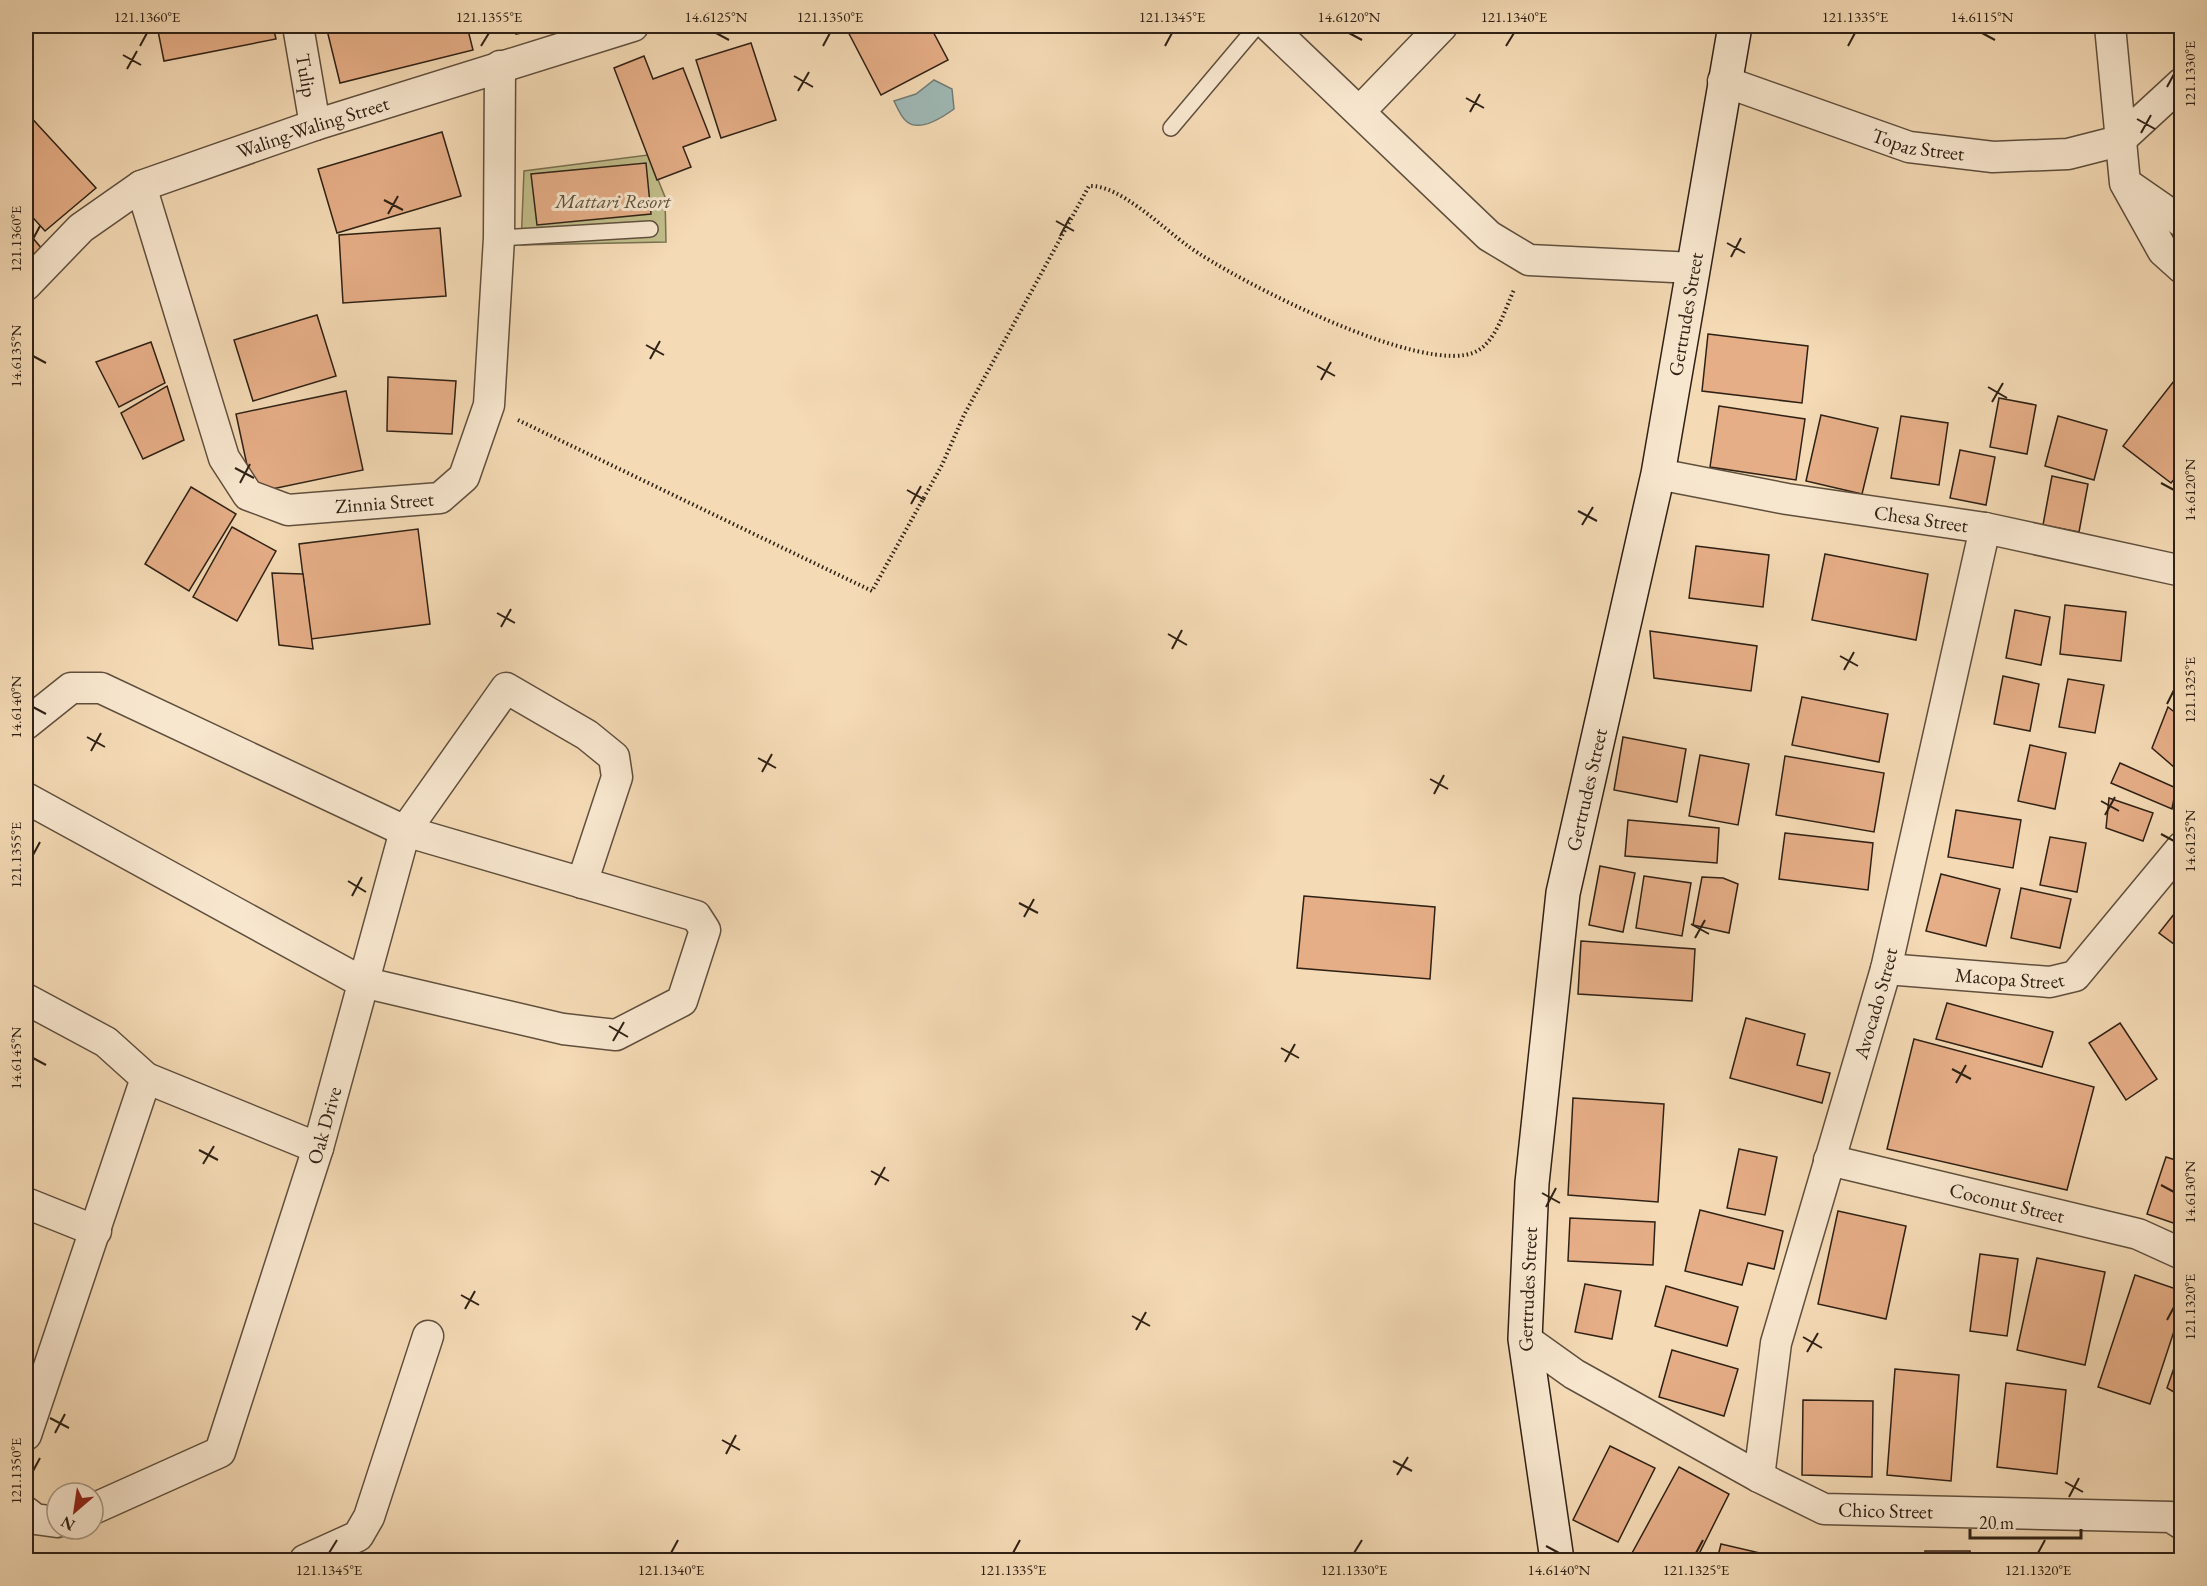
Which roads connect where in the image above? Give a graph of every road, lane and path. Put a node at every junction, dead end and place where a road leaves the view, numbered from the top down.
1 (298, 26) edge
2 (628, 26) edge
3 (1257, 26) edge
4 (1269, 26) edge
5 (1442, 26) edge
6 (1735, 26) edge
7 (2110, 26) edge
8 (500, 66) junction
9 (1723, 81) junction
10 (2181, 83) edge
11 (1360, 111) junction
12 (315, 125) junction
13 (1172, 128) dead end
14 (2119, 141) junction
15 (2126, 183) junction
16 (141, 186) junction
17 (2181, 222) edge
18 (650, 229) dead end
19 (499, 238) junction
20 (1529, 260) junction
21 (1694, 268) junction
22 (2181, 268) edge
23 (26, 285) edge
24 (489, 405) junction
25 (1658, 474) junction
26 (1985, 528) junction
27 (2181, 571) edge
28 (26, 724) edge
29 (26, 798) edge
30 (405, 831) junction
31 (2181, 847) edge
32 (582, 883) junction
33 (1886, 969) junction
34 (362, 982) junction
35 (26, 999) edge
36 (146, 1078) junction
37 (318, 1148) junction
38 (1829, 1160) junction
39 (26, 1203) edge
40 (96, 1231) junction
41 (2181, 1254) edge
42 (428, 1336) dead end
43 (1525, 1339) junction
44 (26, 1435) edge
45 (1760, 1477) junction
46 (105, 1504) edge
47 (26, 1512) edge
48 (45, 1520) edge
49 (2181, 1524) edge
50 (305, 1560) edge
51 (1557, 1560) edge

1 - 12 street, Tulip
2 - 8 street, Waling-Waling Street
3 - 13 lane
4 - 11 street
5 - 11 street
6 - 9 street, Gertrudes Street
7 - 14 street
8 - 12 street, Waling-Waling Street
8 - 19 street, Zinnia Street
9 - 14 street, Topaz Street
9 - 21 street, Gertrudes Street
10 - 14 street
11 - 20 street
12 - 16 street, Waling-Waling Street
14 - 15 street
15 - 17 street
15 - 22 street
16 - 23 street, Waling-Waling Street
16 - 24 street, Zinnia Street
18 - 19 lane
19 - 24 street, Zinnia Street
20 - 21 street
20 - 24 path
21 - 25 street, Gertrudes Street
25 - 26 street, Chesa Street
25 - 43 street, Gertrudes Street
26 - 27 street, Chesa Street
26 - 33 street, Avocado Street
28 - 30 street
29 - 34 street
30 - 32 street
30 - 32 street, Oak Drive
30 - 34 street, Oak Drive
31 - 33 street, Macopa Street
32 - 34 street
33 - 38 street, Avocado Street
34 - 37 street, Oak Drive
35 - 36 street
36 - 37 street
36 - 40 street
37 - 46 street, Oak Drive
38 - 41 street, Coconut Street
38 - 45 street, Avocado Street
39 - 40 street
40 - 44 street
42 - 50 street
43 - 45 street, Chico Street
43 - 51 street, Gertrudes Street
45 - 49 street, Chico Street
47 - 48 street

